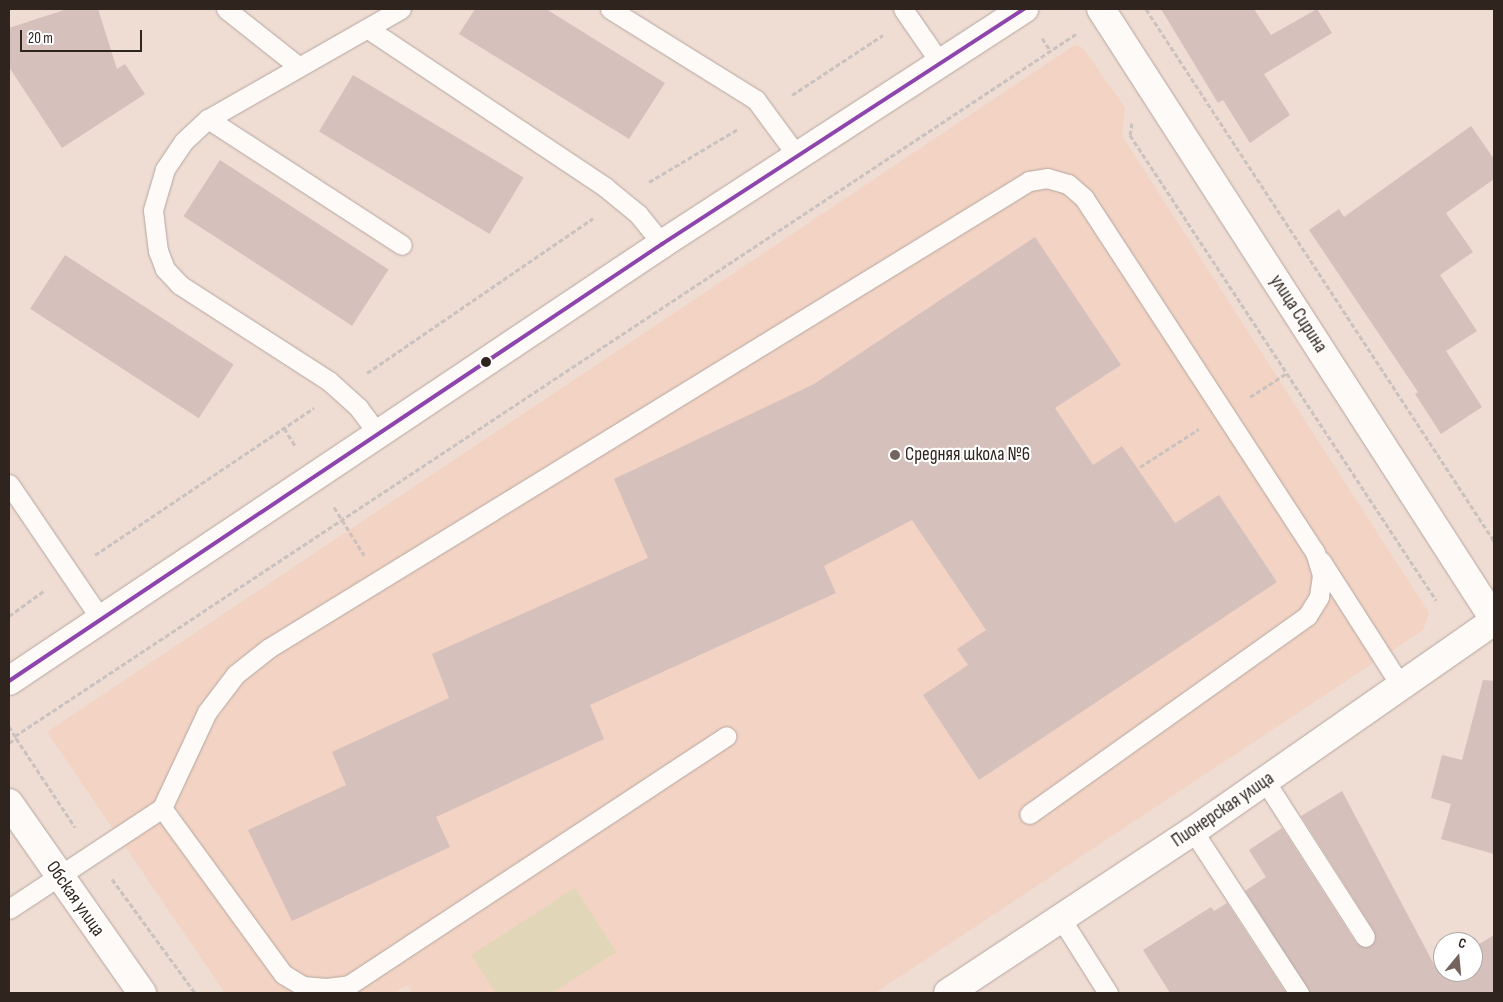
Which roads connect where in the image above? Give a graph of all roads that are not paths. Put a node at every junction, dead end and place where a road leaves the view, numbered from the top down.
1 (226, 9) edge
2 (401, 9) edge
3 (610, 9) edge
4 (1024, 9) edge
5 (1101, 9) edge
6 (907, 13) edge
7 (370, 30) junction
8 (941, 64) junction
9 (298, 66) junction
10 (208, 120) junction
11 (798, 157) junction
12 (662, 244) junction
13 (402, 245) dead end
14 (379, 435) junction
15 (9, 484) edge
16 (1315, 552) junction
17 (102, 620) junction
18 (1494, 620) edge
19 (9, 681) edge
20 (1401, 686) junction
21 (726, 736) dead end
22 (1264, 781) junction
23 (9, 803) edge
24 (162, 808) junction
25 (1029, 814) dead end
26 (1193, 831) junction
27 (59, 876) junction
28 (9, 909) edge
29 (1060, 917) junction
30 (1366, 937) dead end
31 (142, 993) edge
32 (948, 993) edge
33 (1108, 993) edge
34 (1299, 993) edge

1 - 9 lane
2 - 7 lane
3 - 11 lane
4 - 8 street
5 - 18 street, улица Сирина
6 - 8 lane
7 - 9 lane
7 - 12 lane
8 - 11 street
9 - 10 lane
10 - 13 lane
10 - 14 lane
11 - 12 street
12 - 14 street
14 - 17 street
15 - 17 lane
16 - 20 lane
16 - 24 lane
16 - 25 lane
17 - 19 street
18 - 20 street, Пионерская улица
20 - 22 street, Пионерская улица
21 - 24 lane
22 - 26 street, Пионерская улица
22 - 30 lane
23 - 27 street, Обская улица
24 - 27 lane
26 - 29 street, Пионерская улица
26 - 34 lane
27 - 28 lane
27 - 31 street, Обская улица
29 - 32 street, Пионерская улица
29 - 33 lane

